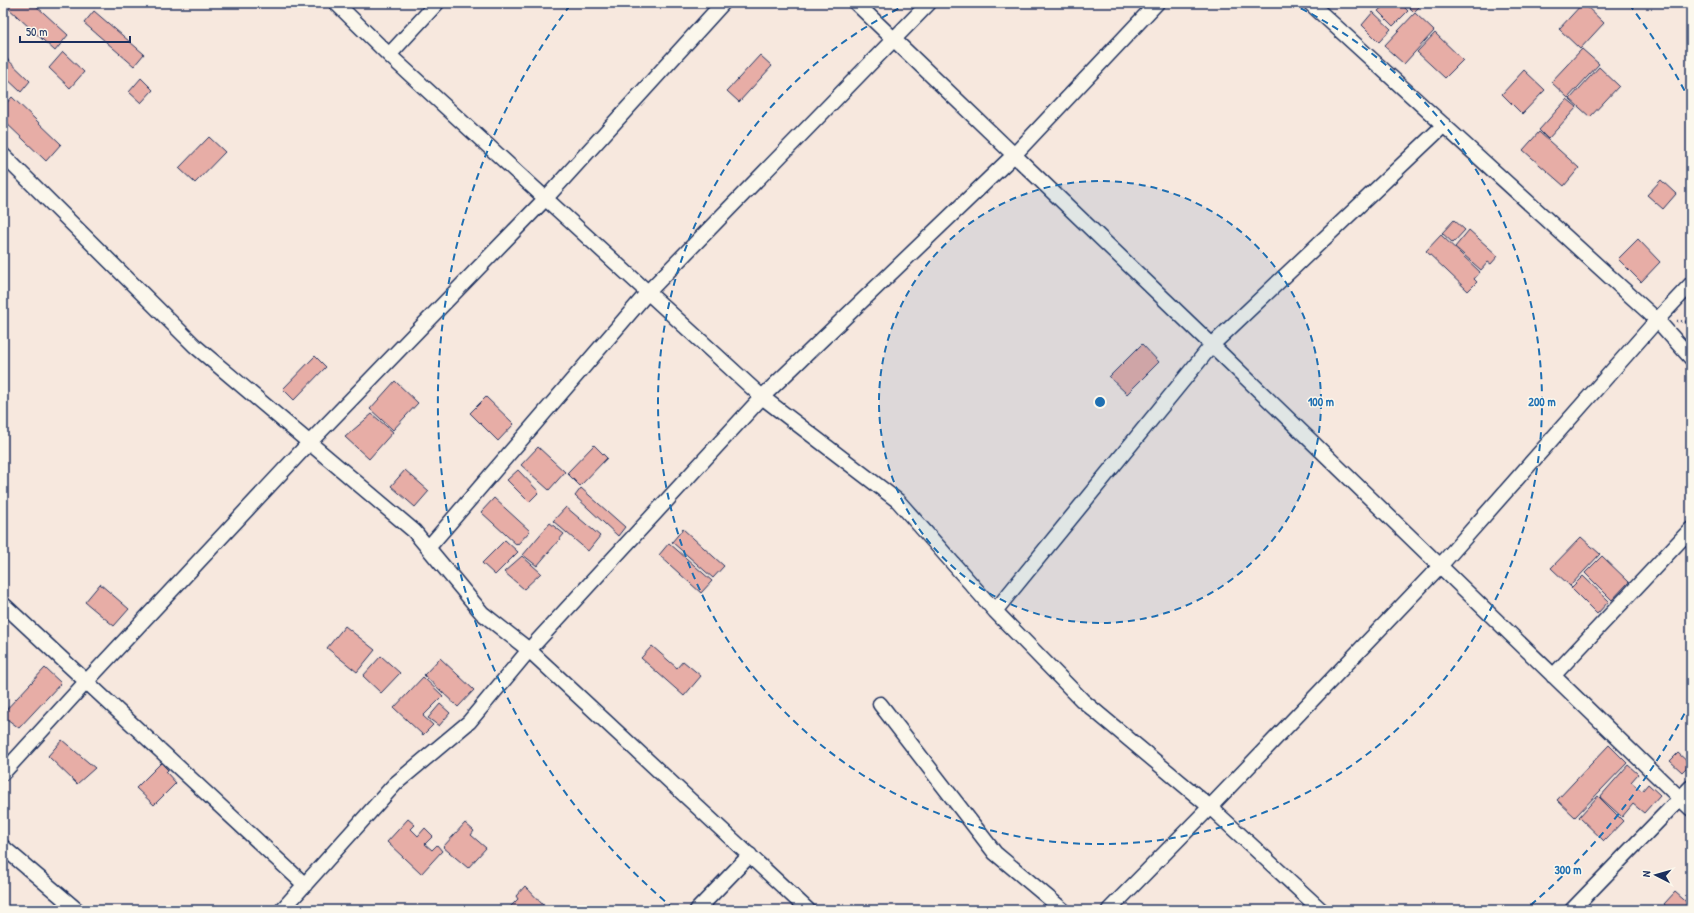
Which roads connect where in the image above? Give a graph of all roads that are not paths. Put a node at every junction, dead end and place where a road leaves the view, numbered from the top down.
1 (336, 3) edge
2 (437, 3) edge
3 (723, 3) edge
4 (856, 3) edge
5 (929, 3) edge
6 (1157, 3) edge
7 (1310, 3) edge
8 (893, 38) junction
9 (389, 55) junction
10 (1444, 125) junction
11 (1015, 154) junction
12 (3, 155) edge
13 (546, 198) junction
14 (1691, 284) edge
15 (648, 292) junction
16 (1657, 320) junction
17 (1212, 345) junction
18 (1691, 358) edge
19 (762, 397) junction
20 (310, 442) junction
21 (1691, 529) edge
22 (428, 548) junction
23 (1440, 566) junction
24 (3, 604) edge
25 (995, 611) junction
26 (529, 650) junction
27 (1553, 676) junction
28 (86, 682) junction
29 (880, 704) dead end
30 (3, 774) edge
31 (1691, 787) edge
32 (1679, 799) junction
33 (1210, 808) junction
34 (1691, 809) edge
35 (3, 847) edge
36 (750, 855) junction
37 (306, 885) junction
38 (77, 910) edge
39 (282, 910) edge
40 (697, 910) edge
41 (808, 910) edge
42 (1063, 910) edge
43 (1109, 910) edge
44 (1321, 910) edge
45 (1572, 910) edge

1 - 9 street
2 - 9 street
3 - 13 street
4 - 8 street
5 - 8 street
6 - 11 street
7 - 10 street
8 - 11 street
8 - 15 street
9 - 13 street
10 - 16 street
10 - 17 street
11 - 17 street
11 - 19 street
12 - 20 street
13 - 15 street
13 - 20 street
14 - 16 street
15 - 19 street
15 - 22 street
16 - 18 street
16 - 23 street
17 - 23 street
17 - 25 street
19 - 25 street
19 - 26 street
20 - 22 street
20 - 28 street
21 - 27 street
22 - 26 street
23 - 27 street
23 - 33 street
24 - 28 street
25 - 33 street
26 - 36 street
26 - 37 street
27 - 32 street
28 - 30 street
28 - 37 street
29 - 42 street
31 - 32 street
32 - 34 street
32 - 45 street
33 - 43 street
33 - 44 street
35 - 38 street
36 - 40 street
36 - 41 street
37 - 39 street

